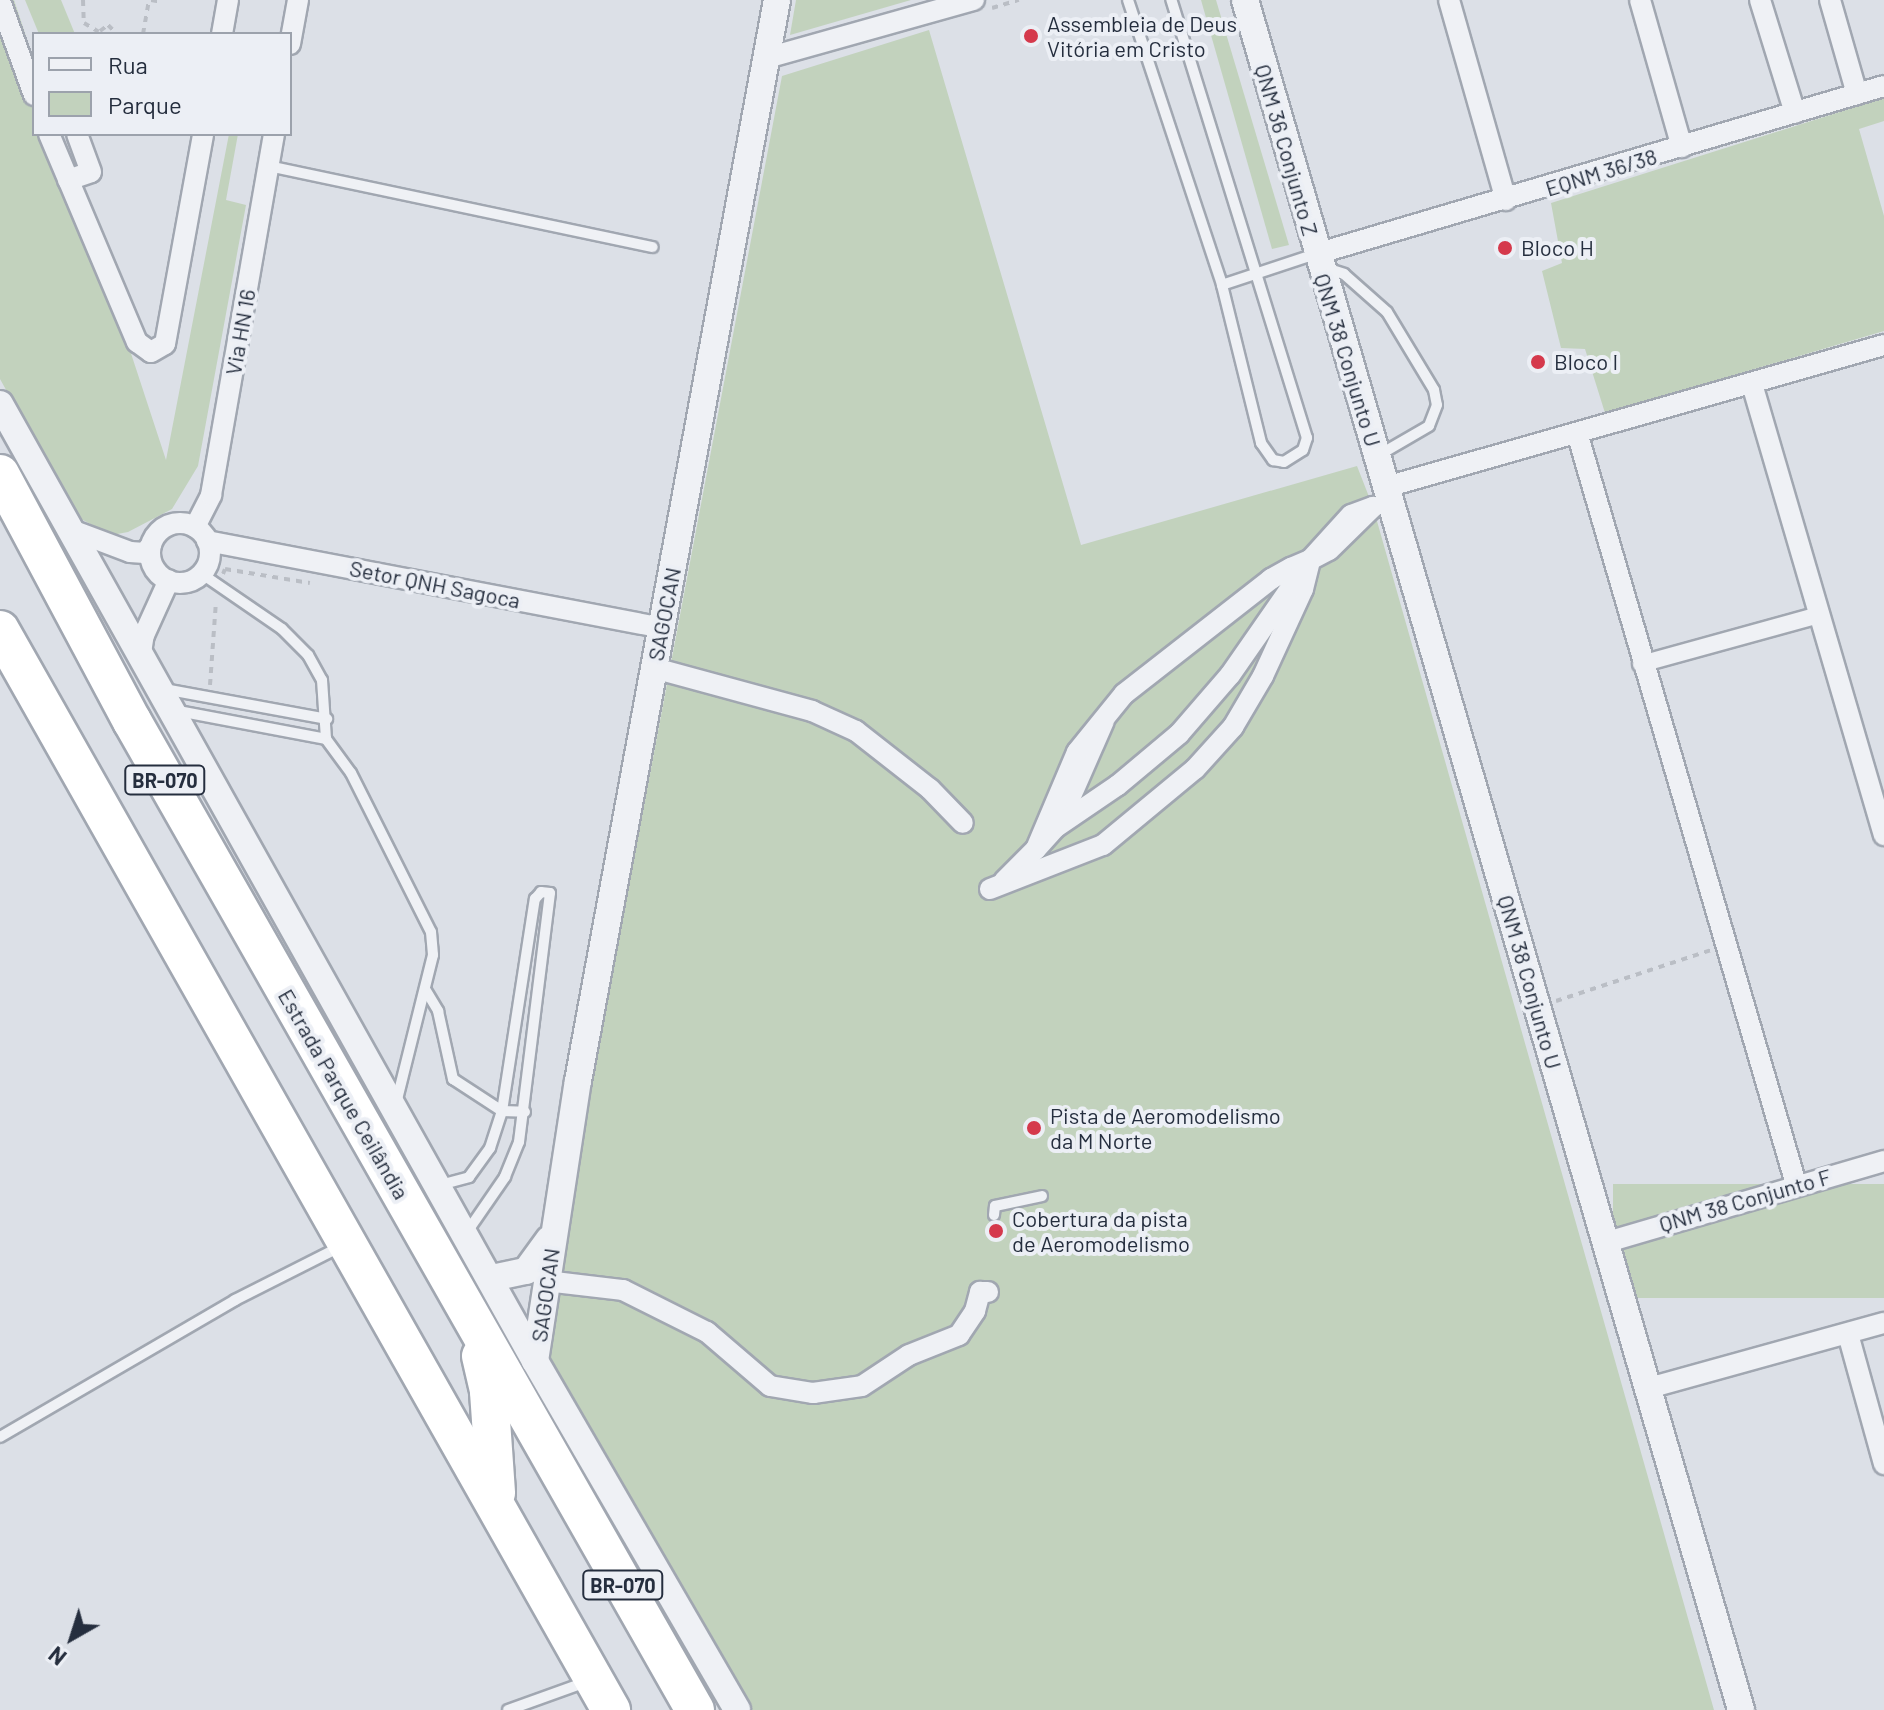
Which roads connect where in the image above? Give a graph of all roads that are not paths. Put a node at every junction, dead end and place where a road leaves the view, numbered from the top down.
1 (228, 0) edge
2 (298, 0) edge
3 (777, 0) edge
4 (974, 0) edge
5 (1128, 0) edge
6 (1171, 0) edge
7 (1245, 0) edge
8 (1449, 0) edge
9 (1640, 0) edge
10 (1760, 0) edge
11 (1830, 0) edge
12 (0, 1) edge
13 (222, 32) edge
14 (292, 33) edge
15 (767, 58) junction
16 (1884, 86) edge
17 (32, 89) edge
18 (1857, 94) junction
19 (1795, 113) junction
20 (50, 136) edge
21 (78, 136) edge
22 (203, 136) edge
23 (274, 136) edge
24 (1682, 147) junction
25 (268, 166) junction
26 (68, 180) junction
27 (1506, 200) junction
28 (653, 247) dead end
29 (1318, 261) junction
30 (1255, 277) junction
31 (1222, 285) junction
32 (1884, 345) edge
33 (1752, 384) junction
34 (0, 404) edge
35 (1578, 436) junction
36 (1376, 456) junction
37 (0, 474) edge
38 (1386, 487) junction
39 (64, 526) junction
40 (201, 534) junction
41 (151, 545) junction
42 (1310, 560) junction
43 (202, 574) junction
44 (169, 580) junction
45 (1819, 615) junction
46 (662, 628) junction
47 (0, 630) edge
48 (140, 659) junction
49 (1641, 664) junction
50 (654, 668) junction
51 (162, 698) junction
52 (1105, 713) junction
53 (327, 719) junction
54 (326, 739) junction
55 (963, 823) dead end
56 (1055, 828) junction
57 (1884, 835) edge
58 (1036, 849) junction
59 (425, 989) junction
60 (395, 1105) junction
61 (502, 1111) junction
62 (525, 1112) junction
63 (1884, 1161) edge
64 (1796, 1184) junction
65 (440, 1185) junction
66 (1042, 1196) dead end
67 (994, 1215) dead end
68 (554, 1228) junction
69 (466, 1232) junction
70 (1607, 1242) junction
71 (347, 1243) junction
72 (492, 1278) junction
73 (546, 1281) junction
74 (988, 1292) dead end
75 (466, 1311) junction
76 (1884, 1323) edge
77 (1848, 1334) junction
78 (535, 1361) junction
79 (415, 1363) junction
80 (1649, 1388) junction
81 (491, 1419) junction
82 (0, 1437) edge
83 (1884, 1464) edge
84 (559, 1473) junction
85 (499, 1511) junction
86 (602, 1695) edge
87 (508, 1710) edge
88 (695, 1710) edge
89 (737, 1710) edge
90 (1741, 1710) edge

1 - 13 street
2 - 14 street
3 - 15 street, SAGOCAN
4 - 15 street
5 - 31 lane
6 - 30 lane
7 - 29 street, QNM 36 Conjunto Z
8 - 27 street
9 - 24 street
10 - 19 street
11 - 18 street
12 - 17 street
15 - 46 street, SAGOCAN
16 - 18 street, EQNM 36/38
18 - 19 street, EQNM 36/38
19 - 24 street, EQNM 36/38
20 - 26 street
21 - 26 street
22 - 26 street
23 - 25 street, Via HN 16
24 - 27 street, EQNM 36/38
25 - 28 lane
25 - 40 street, Via HN 16
27 - 29 street, EQNM 36/38
29 - 30 lane
29 - 36 street, QNM 38 Conjunto U
29 - 36 lane
30 - 31 lane
30 - 31 lane
32 - 33 street
33 - 35 street
33 - 45 street
34 - 39 street
35 - 38 street
35 - 49 street
36 - 38 street, QNM 38 Conjunto U
37 - 75 highway, Estrada Parque Ceilândia / BR-070
38 - 70 street, QNM 38 Conjunto U
39 - 41 street
39 - 48 street
40 - 41 street
40 - 43 street
40 - 46 street, Setor QNH Sagoca
41 - 44 street
42 - 52 street
42 - 56 street
42 - 58 street
43 - 44 street
43 - 53 lane
44 - 48 street
45 - 49 street
45 - 57 street
46 - 50 street, SAGOCAN
47 - 71 highway, BR-070
48 - 51 street
49 - 64 street
50 - 55 street
50 - 68 street, SAGOCAN
51 - 53 lane
51 - 54 lane
51 - 60 street
52 - 56 street
52 - 58 street
53 - 54 lane
54 - 59 lane
56 - 58 street
59 - 60 lane
59 - 61 lane
60 - 65 street
61 - 62 lane
61 - 62 lane
61 - 65 lane
62 - 69 lane
63 - 64 street, QNM 38 Conjunto F
64 - 70 street, QNM 38 Conjunto F
65 - 69 street
66 - 67 lane
68 - 72 street, SAGOCAN
68 - 73 street, SAGOCAN
69 - 72 street
70 - 80 street, QNM 38 Conjunto U
71 - 79 highway, BR-070
71 - 82 lane
72 - 78 street
73 - 74 street
73 - 78 street, SAGOCAN
75 - 81 highway
75 - 84 highway, Estrada Parque Ceilândia / BR-070
76 - 77 street
77 - 80 street
77 - 83 street
78 - 89 street
79 - 81 highway
79 - 85 highway, BR-070
80 - 90 street, QNM 38 Conjunto U
81 - 84 highway
81 - 85 highway
84 - 88 highway, Estrada Parque Ceilândia / BR-070
85 - 86 highway, BR-070
86 - 87 lane

